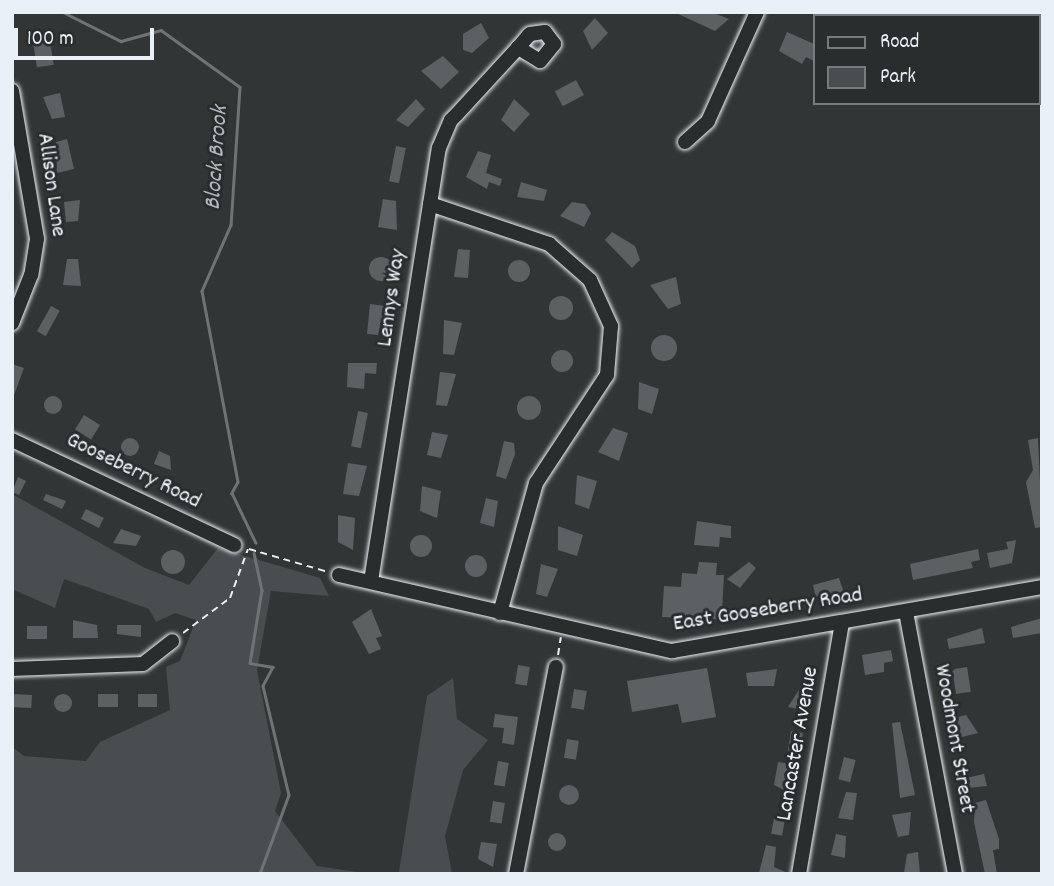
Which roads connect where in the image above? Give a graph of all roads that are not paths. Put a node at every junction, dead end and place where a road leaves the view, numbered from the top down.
1 (756, 15) edge
2 (518, 48) dead end
3 (12, 91) edge
4 (685, 142) dead end
5 (430, 204) junction
6 (12, 323) edge
7 (12, 440) edge
8 (241, 547) road end
9 (339, 575) road end
10 (371, 581) junction
11 (1042, 587) edge
12 (906, 612) junction
13 (500, 613) junction
14 (842, 623) junction
15 (172, 641) road end
16 (556, 667) road end
17 (12, 669) edge
18 (516, 874) edge
19 (799, 874) edge
20 (955, 874) edge

1 - 4 street
2 - 5 street, Lennys Way
3 - 6 street, Allison Lane
5 - 10 street, Lennys Way
5 - 13 street
7 - 8 street, Gooseberry Road
9 - 10 street, East Gooseberry Road
10 - 13 street, East Gooseberry Road
11 - 12 street, East Gooseberry Road
12 - 14 street, East Gooseberry Road
12 - 20 street, Woodmont Street
13 - 14 street, East Gooseberry Road
14 - 19 street, Lancaster Avenue
15 - 17 street
16 - 18 street

